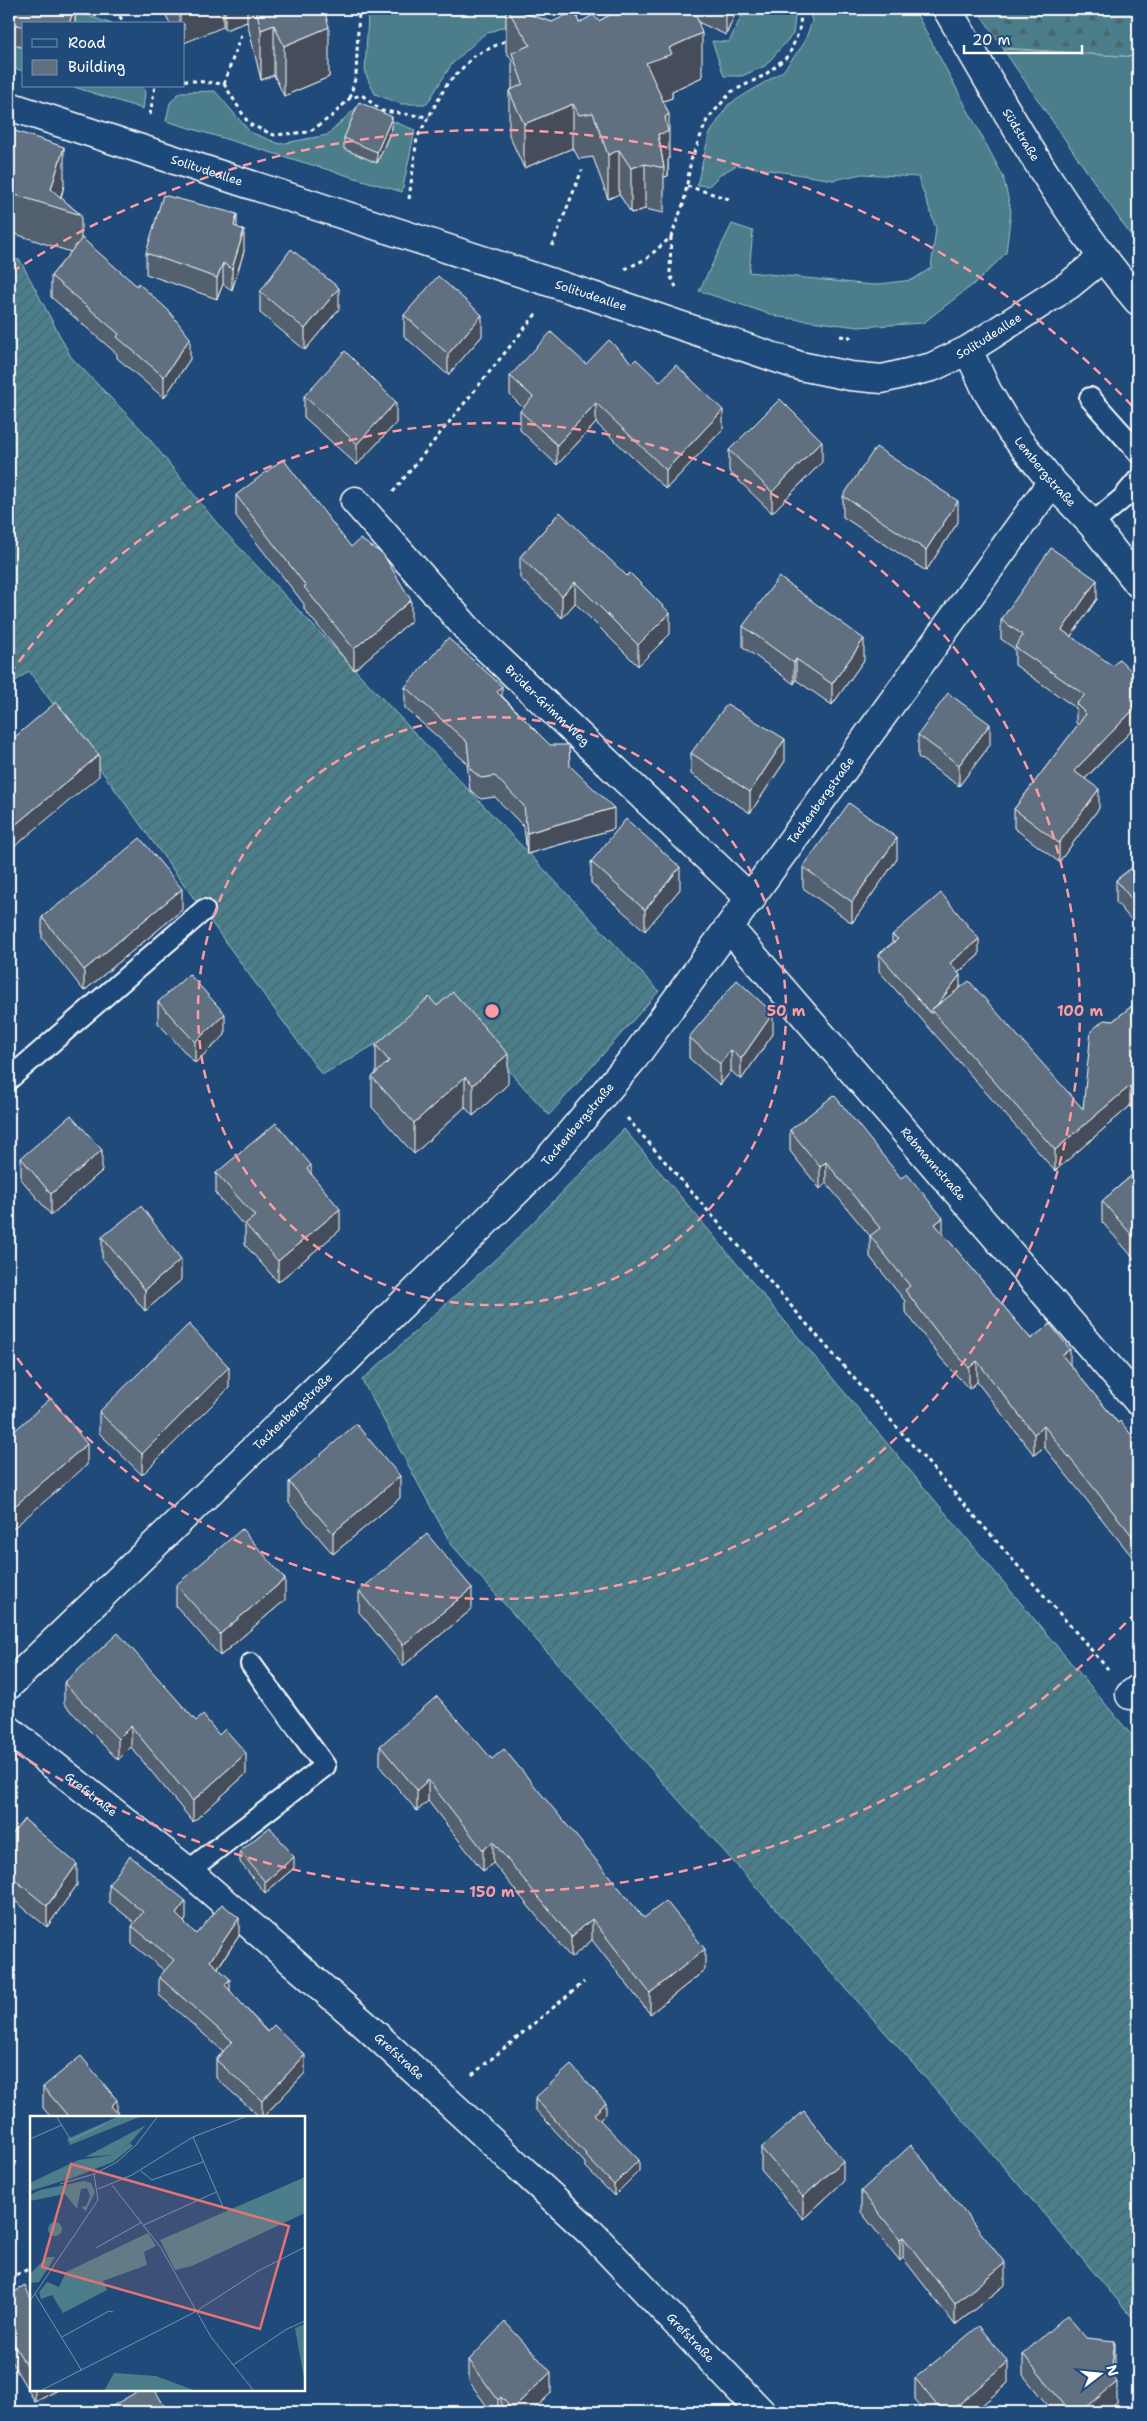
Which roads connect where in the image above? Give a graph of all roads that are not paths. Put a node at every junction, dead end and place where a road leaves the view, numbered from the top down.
1 (947, 9) edge
2 (9, 106) edge
3 (1102, 258) junction
4 (1138, 301) edge
5 (968, 350) junction
6 (1090, 398) dead end
7 (1138, 452) edge
8 (1138, 480) edge
9 (1052, 482) junction
10 (363, 511) road end
11 (1092, 524) junction
12 (1138, 583) edge
13 (750, 899) junction
14 (204, 910) dead end
15 (729, 928) junction
16 (9, 1079) edge
17 (1138, 1401) edge
18 (251, 1664) dead end
19 (9, 1685) edge
20 (9, 1730) edge
21 (188, 1871) junction
22 (761, 2412) edge

1 - 3 street, Südstraße
2 - 5 street, Solitudeallee
3 - 4 street
3 - 5 street, Solitudeallee
5 - 9 street, Lembergstraße
6 - 7 lane
8 - 11 lane
9 - 11 street, Lembergstraße
9 - 13 street, Tachenbergstraße
10 - 13 street, Brüder-Grimm-Weg
11 - 12 street, Lembergstraße
13 - 15 street, Tachenbergstraße
14 - 16 lane
15 - 17 street, Rebmannstraße
15 - 19 street, Tachenbergstraße
18 - 21 lane
20 - 21 street, Grefstraße
21 - 22 street, Grefstraße

